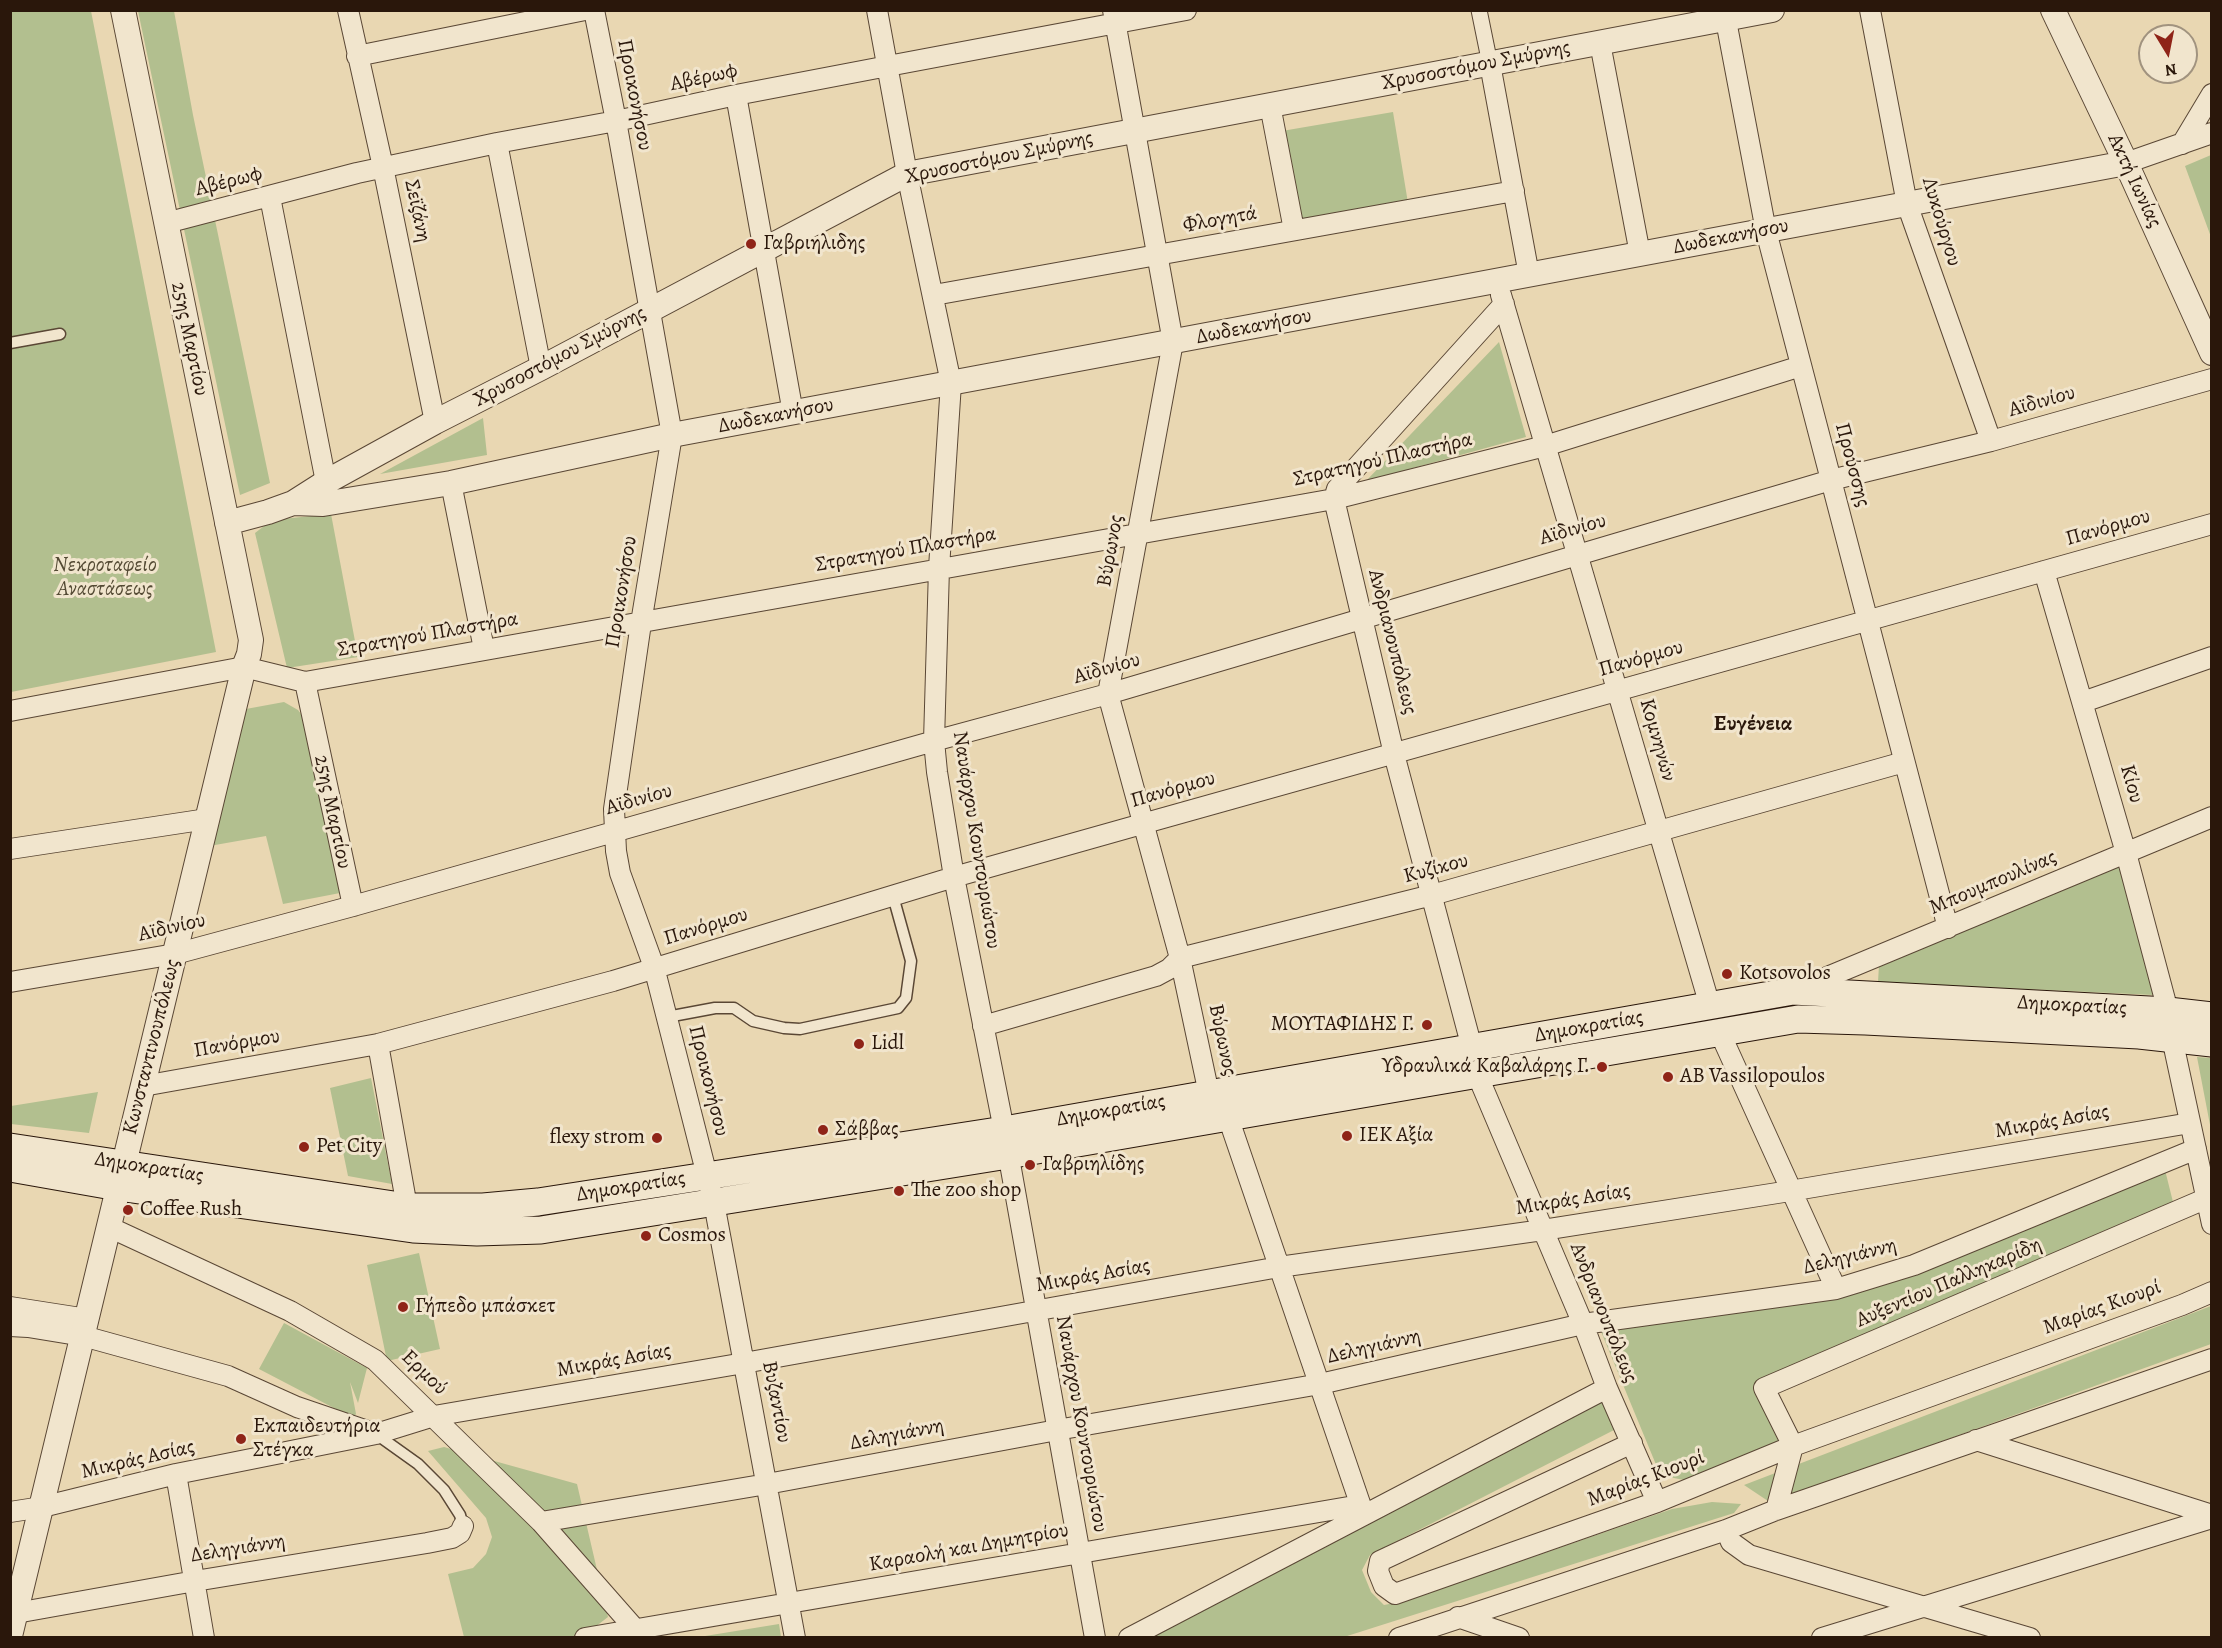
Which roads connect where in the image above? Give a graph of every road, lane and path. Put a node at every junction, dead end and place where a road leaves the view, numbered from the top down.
1 (123, 10) edge
2 (348, 10) edge
3 (585, 10) edge
4 (594, 10) edge
5 (878, 10) edge
6 (1186, 10) edge
7 (1479, 10) edge
8 (1772, 10) edge
9 (1870, 10) edge
10 (2053, 10) edge
11 (1725, 15) edge
12 (1115, 17) edge
13 (1600, 43) junction
14 (357, 56) junction
15 (1490, 64) junction
16 (888, 66) junction
17 (2211, 94) edge
18 (736, 95) junction
19 (1270, 105) junction
20 (616, 121) junction
21 (1136, 130) junction
22 (2211, 134) edge
23 (497, 143) junction
24 (2182, 144) junction
25 (2126, 164) junction
26 (383, 167) junction
27 (907, 174) junction
28 (1514, 191) junction
29 (270, 197) junction
30 (1907, 204) junction
31 (166, 223) junction
32 (1294, 231) junction
33 (1766, 231) junction
34 (763, 250) junction
35 (1640, 254) junction
36 (1158, 255) junction
37 (1529, 275) junction
38 (1500, 292) junction
39 (934, 295) junction
40 (650, 310) junction
41 (60, 334) dead end
42 (1173, 342) junction
43 (10, 344) edge
44 (2211, 353) edge
45 (1801, 366) junction
46 (541, 368) junction
47 (2211, 379) edge
48 (951, 383) junction
49 (793, 413) junction
50 (435, 422) junction
51 (672, 435) junction
52 (1991, 441) junction
53 (1545, 446) junction
54 (1831, 480) junction
55 (326, 482) junction
56 (451, 483) junction
57 (1334, 499) junction
58 (293, 503) junction
59 (227, 523) junction
60 (2211, 524) edge
61 (1139, 532) junction
62 (1577, 554) junction
63 (939, 568) junction
64 (2044, 571) junction
65 (1360, 619) junction
66 (1867, 620) junction
67 (641, 623) junction
68 (484, 649) junction
69 (2211, 657) edge
70 (244, 667) junction
71 (305, 682) junction
72 (1618, 691) junction
73 (1108, 694) junction
74 (2083, 702) junction
75 (10, 711) edge
76 (934, 741) junction
77 (1394, 753) junction
78 (1905, 762) junction
79 (2211, 817) edge
80 (207, 819) junction
81 (1142, 824) junction
82 (1659, 831) junction
83 (614, 832) junction
84 (10, 849) edge
85 (2126, 853) junction
86 (954, 878) junction
87 (1432, 895) junction
88 (893, 896) junction
89 (353, 906) junction
90 (1948, 928) junction
91 (175, 954) junction
92 (1180, 958) junction
93 (654, 967) junction
94 (10, 982) edge
95 (1793, 991) junction
96 (1710, 1006) junction
97 (2168, 1011) junction
98 (2211, 1016) edge
99 (667, 1017) junction
100 (983, 1026) junction
101 (1720, 1033) junction
102 (2172, 1038) junction
103 (2211, 1043) edge
104 (378, 1044) junction
105 (1472, 1048) junction
106 (1477, 1074) junction
107 (143, 1086) junction
108 (1209, 1094) junction
109 (1228, 1117) junction
110 (2190, 1123) junction
111 (1006, 1142) junction
112 (10, 1147) edge
113 (2196, 1149) junction
114 (10, 1168) edge
115 (707, 1175) junction
116 (121, 1176) junction
117 (1790, 1191) junction
118 (2209, 1197) edge
119 (714, 1203) junction
120 (407, 1207) junction
121 (2211, 1224) edge
122 (109, 1227) junction
123 (1543, 1230) junction
124 (1279, 1267) junction
125 (1836, 1289) junction
126 (2211, 1292) edge
127 (10, 1307) edge
128 (1036, 1311) junction
129 (1583, 1324) junction
130 (10, 1326) edge
131 (85, 1328) junction
132 (2211, 1359) edge
133 (744, 1363) junction
134 (1320, 1384) junction
135 (1607, 1388) junction
136 (434, 1416) junction
137 (1057, 1430) junction
138 (376, 1434) junction
139 (1976, 1440) junction
140 (1632, 1443) junction
141 (1793, 1446) junction
142 (176, 1474) junction
143 (767, 1484) junction
144 (1657, 1502) junction
145 (42, 1507) junction
146 (1362, 1510) junction
147 (1776, 1510) junction
148 (10, 1512) edge
149 (2211, 1517) edge
150 (541, 1522) junction
151 (463, 1526) joint
152 (1726, 1530) junction
153 (1080, 1553) junction
154 (195, 1581) junction
155 (17, 1586) edge
156 (789, 1603) junction
157 (1922, 1607) junction
158 (1458, 1617) junction
159 (13, 1625) edge
160 (640, 1633) edge
161 (204, 1638) edge
162 (585, 1638) edge
163 (795, 1638) edge
164 (1095, 1638) edge
165 (1129, 1638) edge
166 (1399, 1638) edge
167 (1519, 1638) edge
168 (1822, 1638) edge
169 (2030, 1638) edge

1 - 31 street, 25ης Μαρτίου
2 - 14 street, Σεϊζάνη
3 - 14 street
4 - 20 street, Προικονήσου
5 - 16 street, Ναυάρχου Κουντουριώτου
6 - 12 street, Αβέρωφ
7 - 15 street
8 - 11 street, Χρυσοστόμου Σμύρνης
9 - 30 street, Λυκούργου
10 - 25 street, Ακτή Ιωνίας
11 - 13 street, Χρυσοστόμου Σμύρνης
11 - 33 street, Προύσσης
12 - 16 street, Αβέρωφ
12 - 21 street, Βύρωνος
13 - 15 street, Χρυσοστόμου Σμύρνης
13 - 35 street
14 - 26 street, Σεϊζάνη
15 - 19 street, Χρυσοστόμου Σμύρνης
15 - 28 street
16 - 18 street, Αβέρωφ
16 - 27 street, Ναυάρχου Κουντουριώτου
17 - 24 street
18 - 20 street, Αβέρωφ
18 - 34 street
19 - 21 street, Χρυσοστόμου Σμύρνης
19 - 32 street
20 - 23 street, Αβέρωφ
20 - 40 street, Προικονήσου
21 - 27 street, Χρυσοστόμου Σμύρνης
21 - 36 street, Βύρωνος
22 - 24 street, Δωδεκανήσου
23 - 26 street, Αβέρωφ
23 - 46 street
24 - 25 street, Δωδεκανήσου
25 - 30 street, Δωδεκανήσου
25 - 44 street, Ακτή Ιωνίας
26 - 29 street, Αβέρωφ
26 - 50 street, Σεϊζάνη
27 - 34 street, Χρυσοστόμου Σμύρνης
27 - 39 street, Ναυάρχου Κουντουριώτου
28 - 32 street, Φλογητά
28 - 37 street
29 - 31 street, Αβέρωφ
29 - 55 street
30 - 33 street, Δωδεκανήσου
30 - 52 street, Λυκούργου
31 - 59 street, 25ης Μαρτίου
32 - 36 street, Φλογητά
33 - 35 street, Δωδεκανήσου
33 - 45 street, Προύσσης
34 - 40 street, Χρυσοστόμου Σμύρνης
34 - 49 street
35 - 37 street, Δωδεκανήσου
36 - 39 street, Φλογητά
36 - 42 street, Βύρωνος
37 - 38 street, Δωδεκανήσου
38 - 42 street, Δωδεκανήσου
38 - 53 street, Κομνηνών
38 - 57 street
39 - 48 street, Ναυάρχου Κουντουριώτου
40 - 46 street, Χρυσοστόμου Σμύρνης
40 - 51 street, Προικονήσου
41 - 43 lane
42 - 48 street, Δωδεκανήσου
42 - 61 street, Βύρωνος
45 - 53 street, Στρατηγού Πλαστήρα
45 - 54 street, Προύσσης
46 - 50 street, Χρυσοστόμου Σμύρνης
47 - 52 street, Αϊδινίου
48 - 49 street, Δωδεκανήσου
48 - 63 street, Ναυάρχου Κουντουριώτου
49 - 51 street, Δωδεκανήσου
50 - 55 street, Χρυσοστόμου Σμύρνης
51 - 56 street, Δωδεκανήσου
51 - 67 street, Προικονήσου
52 - 54 street, Αϊδινίου
53 - 57 street, Στρατηγού Πλαστήρα
53 - 62 street, Κομνηνών
54 - 62 street, Αϊδινίου
54 - 66 street, Προύσσης
55 - 58 street, Χρυσοστόμου Σμύρνης
56 - 58 street, Δωδεκανήσου
56 - 68 street
57 - 61 street, Στρατηγού Πλαστήρα
57 - 65 street, Ανδριανουπόλεως
58 - 59 street, Χρυσοστόμου Σμύρνης
59 - 70 street, 25ης Μαρτίου
60 - 64 street, Πανόρμου
61 - 63 street, Στρατηγού Πλαστήρα
61 - 73 street, Βύρωνος
62 - 65 street, Αϊδινίου
62 - 72 street, Κομνηνών
63 - 67 street, Στρατηγού Πλαστήρα
63 - 76 street, Ναυάρχου Κουντουριώτου
64 - 66 street, Πανόρμου
64 - 74 street, Κίου
65 - 73 street, Αϊδινίου
65 - 77 street, Ανδριανουπόλεως
66 - 72 street, Πανόρμου
66 - 78 street, Προύσσης
67 - 68 street, Στρατηγού Πλαστήρα
67 - 83 street, Προικονήσου
68 - 71 street, Στρατηγού Πλαστήρα
69 - 74 street
70 - 71 street, Στρατηγού Πλαστήρα
70 - 75 street, Στρατηγού Πλαστήρα
70 - 80 street, Κωνσταντινουπόλεως
71 - 89 street, 25ης Μαρτίου
72 - 77 street, Πανόρμου
72 - 82 street, Κομνηνών
73 - 76 street, Αϊδινίου
73 - 81 street, Βύρωνος
74 - 85 street, Κίου
76 - 83 street, Αϊδινίου
76 - 86 street, Ναυάρχου Κουντουριώτου
77 - 81 street, Πανόρμου
77 - 87 street, Ανδριανουπόλεως
78 - 82 street, Κυζίκου
78 - 90 street, Προύσσης
79 - 85 street, Μπουμπουλίνας
80 - 84 street
80 - 91 street, Κωνσταντινουπόλεως
81 - 86 street, Πανόρμου
81 - 92 street, Βύρωνος
82 - 87 street, Κυζίκου
82 - 96 street, Κομνηνών
83 - 89 street, Αϊδινίου
83 - 93 street, Προικονήσου
85 - 90 street, Μπουμπουλίνας
85 - 97 street, Κίου
86 - 88 street, Πανόρμου
86 - 100 street, Ναυάρχου Κουντουριώτου
87 - 92 street, Κυζίκου
87 - 105 street, Ανδριανουπόλεως
88 - 93 street, Πανόρμου
88 - 99 lane
89 - 91 street, Αϊδινίου
90 - 95 street, Μπουμπουλίνας
91 - 94 street, Αϊδινίου
91 - 107 street, Κωνσταντινουπόλεως
92 - 100 street, Κυζίκου
92 - 108 street, Βύρωνος
93 - 99 street, Προικονήσου
93 - 104 street, Πανόρμου
95 - 96 main road, Δημοκρατίας
95 - 97 main road, Δημοκρατίας
96 - 105 main road, Δημοκρατίας
97 - 98 main road, Δημοκρατίας
99 - 115 street, Προικονήσου
100 - 111 street, Ναυάρχου Κουντουριώτου
101 - 102 main road, Δημοκρατίας
101 - 106 main road, Δημοκρατίας
101 - 117 street
102 - 103 main road, Δημοκρατίας
102 - 110 street
104 - 107 street, Πανόρμου
104 - 120 street
105 - 108 main road, Δημοκρατίας
106 - 109 main road, Δημοκρατίας
106 - 123 street, Ανδριανουπόλεως
107 - 116 street, Κωνσταντινουπόλεως
108 - 111 main road, Δημοκρατίας
109 - 111 main road, Δημοκρατίας
109 - 124 street
110 - 113 street
110 - 117 street, Μικράς Ασίας
111 - 115 main road, Δημοκρατίας
111 - 119 main road, Δημοκρατίας
111 - 128 street, Ναυάρχου Κουντουριώτου
112 - 116 main road, Δημοκρατίας
113 - 118 street
113 - 125 street, Δεληγιάννη
114 - 116 main road, Δημοκρατίας
115 - 119 street, Βυζαντίου
115 - 120 main road, Δημοκρατίας
116 - 119 main road, Δημοκρατίας
116 - 120 main road, Δημοκρατίας
116 - 122 street, Κωνσταντινουπόλεως
117 - 123 street, Μικράς Ασίας
117 - 125 street
118 - 121 street
118 - 141 street, Αυξεντίου Παλληκαρίδη
119 - 133 street, Βυζαντίου
122 - 131 street, Κωνσταντινουπόλεως
122 - 136 street, Ερμού
123 - 124 street, Μικράς Ασίας
123 - 129 street, Ανδριανουπόλεως
124 - 128 street, Μικράς Ασίας
124 - 134 street
125 - 129 street, Δεληγιάννη
126 - 141 street, Μαρίας Κιουρί
127 - 131 street
128 - 133 street, Μικράς Ασίας
128 - 137 street, Ναυάρχου Κουντουριώτου
129 - 134 street, Δεληγιάννη
129 - 135 street, Ανδριανουπόλεως
130 - 131 street
131 - 138 street
131 - 145 street, Κωνσταντινουπόλεως
132 - 139 street
133 - 136 street, Μικράς Ασίας
133 - 143 street, Βυζαντίου
134 - 137 street, Δεληγιάννη
134 - 146 street
135 - 140 street, Ανδριανουπόλεως
135 - 146 street
136 - 138 street, Μικράς Ασίας
136 - 150 street, Ερμού
137 - 143 street, Δεληγιάννη
137 - 153 street, Ναυάρχου Κουντουριώτου
138 - 142 street, Μικράς Ασίας
138 - 151 lane
139 - 147 street
139 - 149 street
140 - 144 street, Ανδριανουπόλεως
140 - 144 street, Μαρίας Κιουρί
141 - 144 street, Μαρίας Κιουρί
141 - 147 street
142 - 145 street, Μικράς Ασίας
142 - 154 street
143 - 150 street, Δεληγιάννη
143 - 156 street, Βυζαντίου
145 - 148 street, Μικράς Ασίας
145 - 155 street, Κωνσταντινουπόλεως
146 - 153 street, Καραολή και Δημητρίου
146 - 165 street
147 - 152 street
149 - 157 street
150 - 160 street, Ερμού
151 - 154 street, Δεληγιάννη
152 - 157 street
152 - 158 street
153 - 156 street, Καραολή και Δημητρίου
153 - 164 street, Ναυάρχου Κουντουριώτου
154 - 159 street, Δεληγιάννη
154 - 161 street
155 - 159 street, Κωνσταντινουπόλεως
156 - 160 street, Καραολή και Δημητρίου
156 - 163 street, Βυζαντίου
157 - 168 street
157 - 169 street
158 - 166 street
158 - 167 street
160 - 162 street, Καραολή και Δημητρίου

